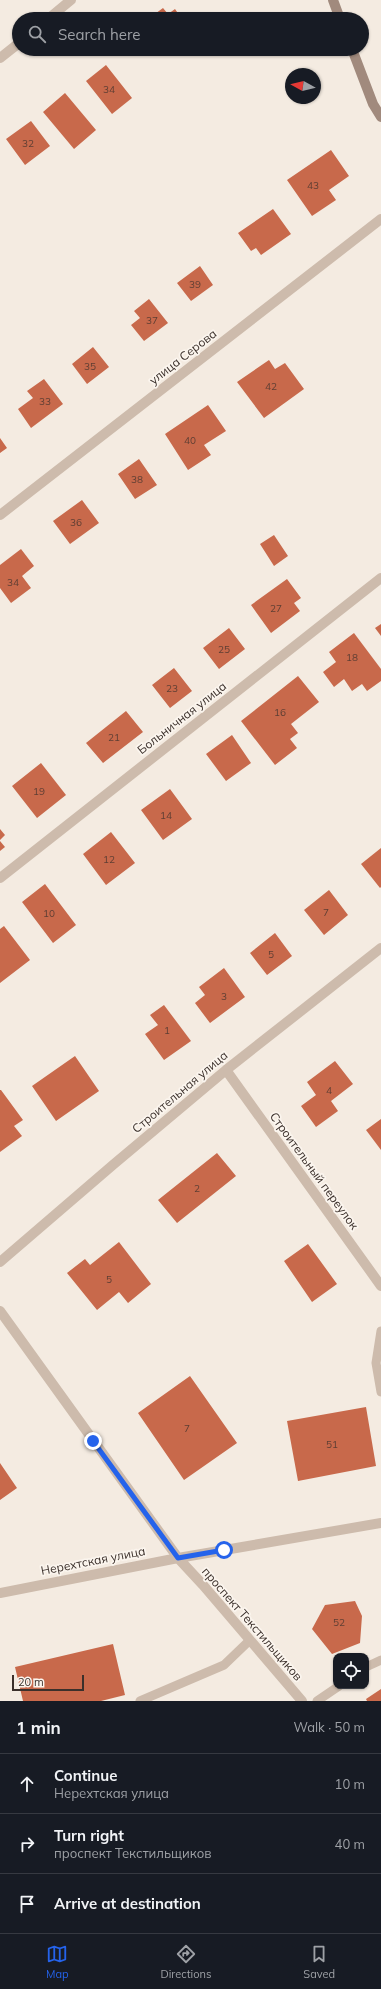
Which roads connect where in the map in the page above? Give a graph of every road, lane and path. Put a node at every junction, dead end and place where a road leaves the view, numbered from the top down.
1 (71, 0) edge
2 (333, 0) edge
3 (56, 12) edge
4 (337, 12) edge
5 (12, 49) edge
6 (355, 56) edge
7 (0, 58) edge
8 (381, 117) edge
9 (381, 219) edge
10 (0, 515) edge
11 (381, 578) edge
12 (0, 878) edge
13 (381, 948) edge
14 (226, 1070) junction
15 (0, 1262) edge
16 (381, 1286) edge
17 (0, 1311) edge
18 (381, 1331) edge
19 (381, 1392) edge
20 (381, 1523) edge
21 (178, 1558) junction
22 (0, 1593) edge
23 (250, 1640) junction
24 (381, 1660) edge
25 (369, 1666) edge
26 (335, 1689) edge
27 (140, 1701) edge
28 (302, 1701) edge
29 (317, 1701) edge

1 - 3 street
2 - 4 street
5 - 7 street
6 - 8 street
9 - 10 street, улица Серова
11 - 12 street, Больничная улица
13 - 14 street, Строительная улица
14 - 15 street, Строительная улица
14 - 16 street, Строительный переулок
17 - 21 street, проспект Текстильщиков
18 - 19 lane
20 - 21 street, Нерехтская улица
21 - 22 street, Нерехтская улица
21 - 23 street, проспект Текстильщиков
23 - 27 lane
23 - 28 street, проспект Текстильщиков
24 - 25 lane
26 - 29 lane

